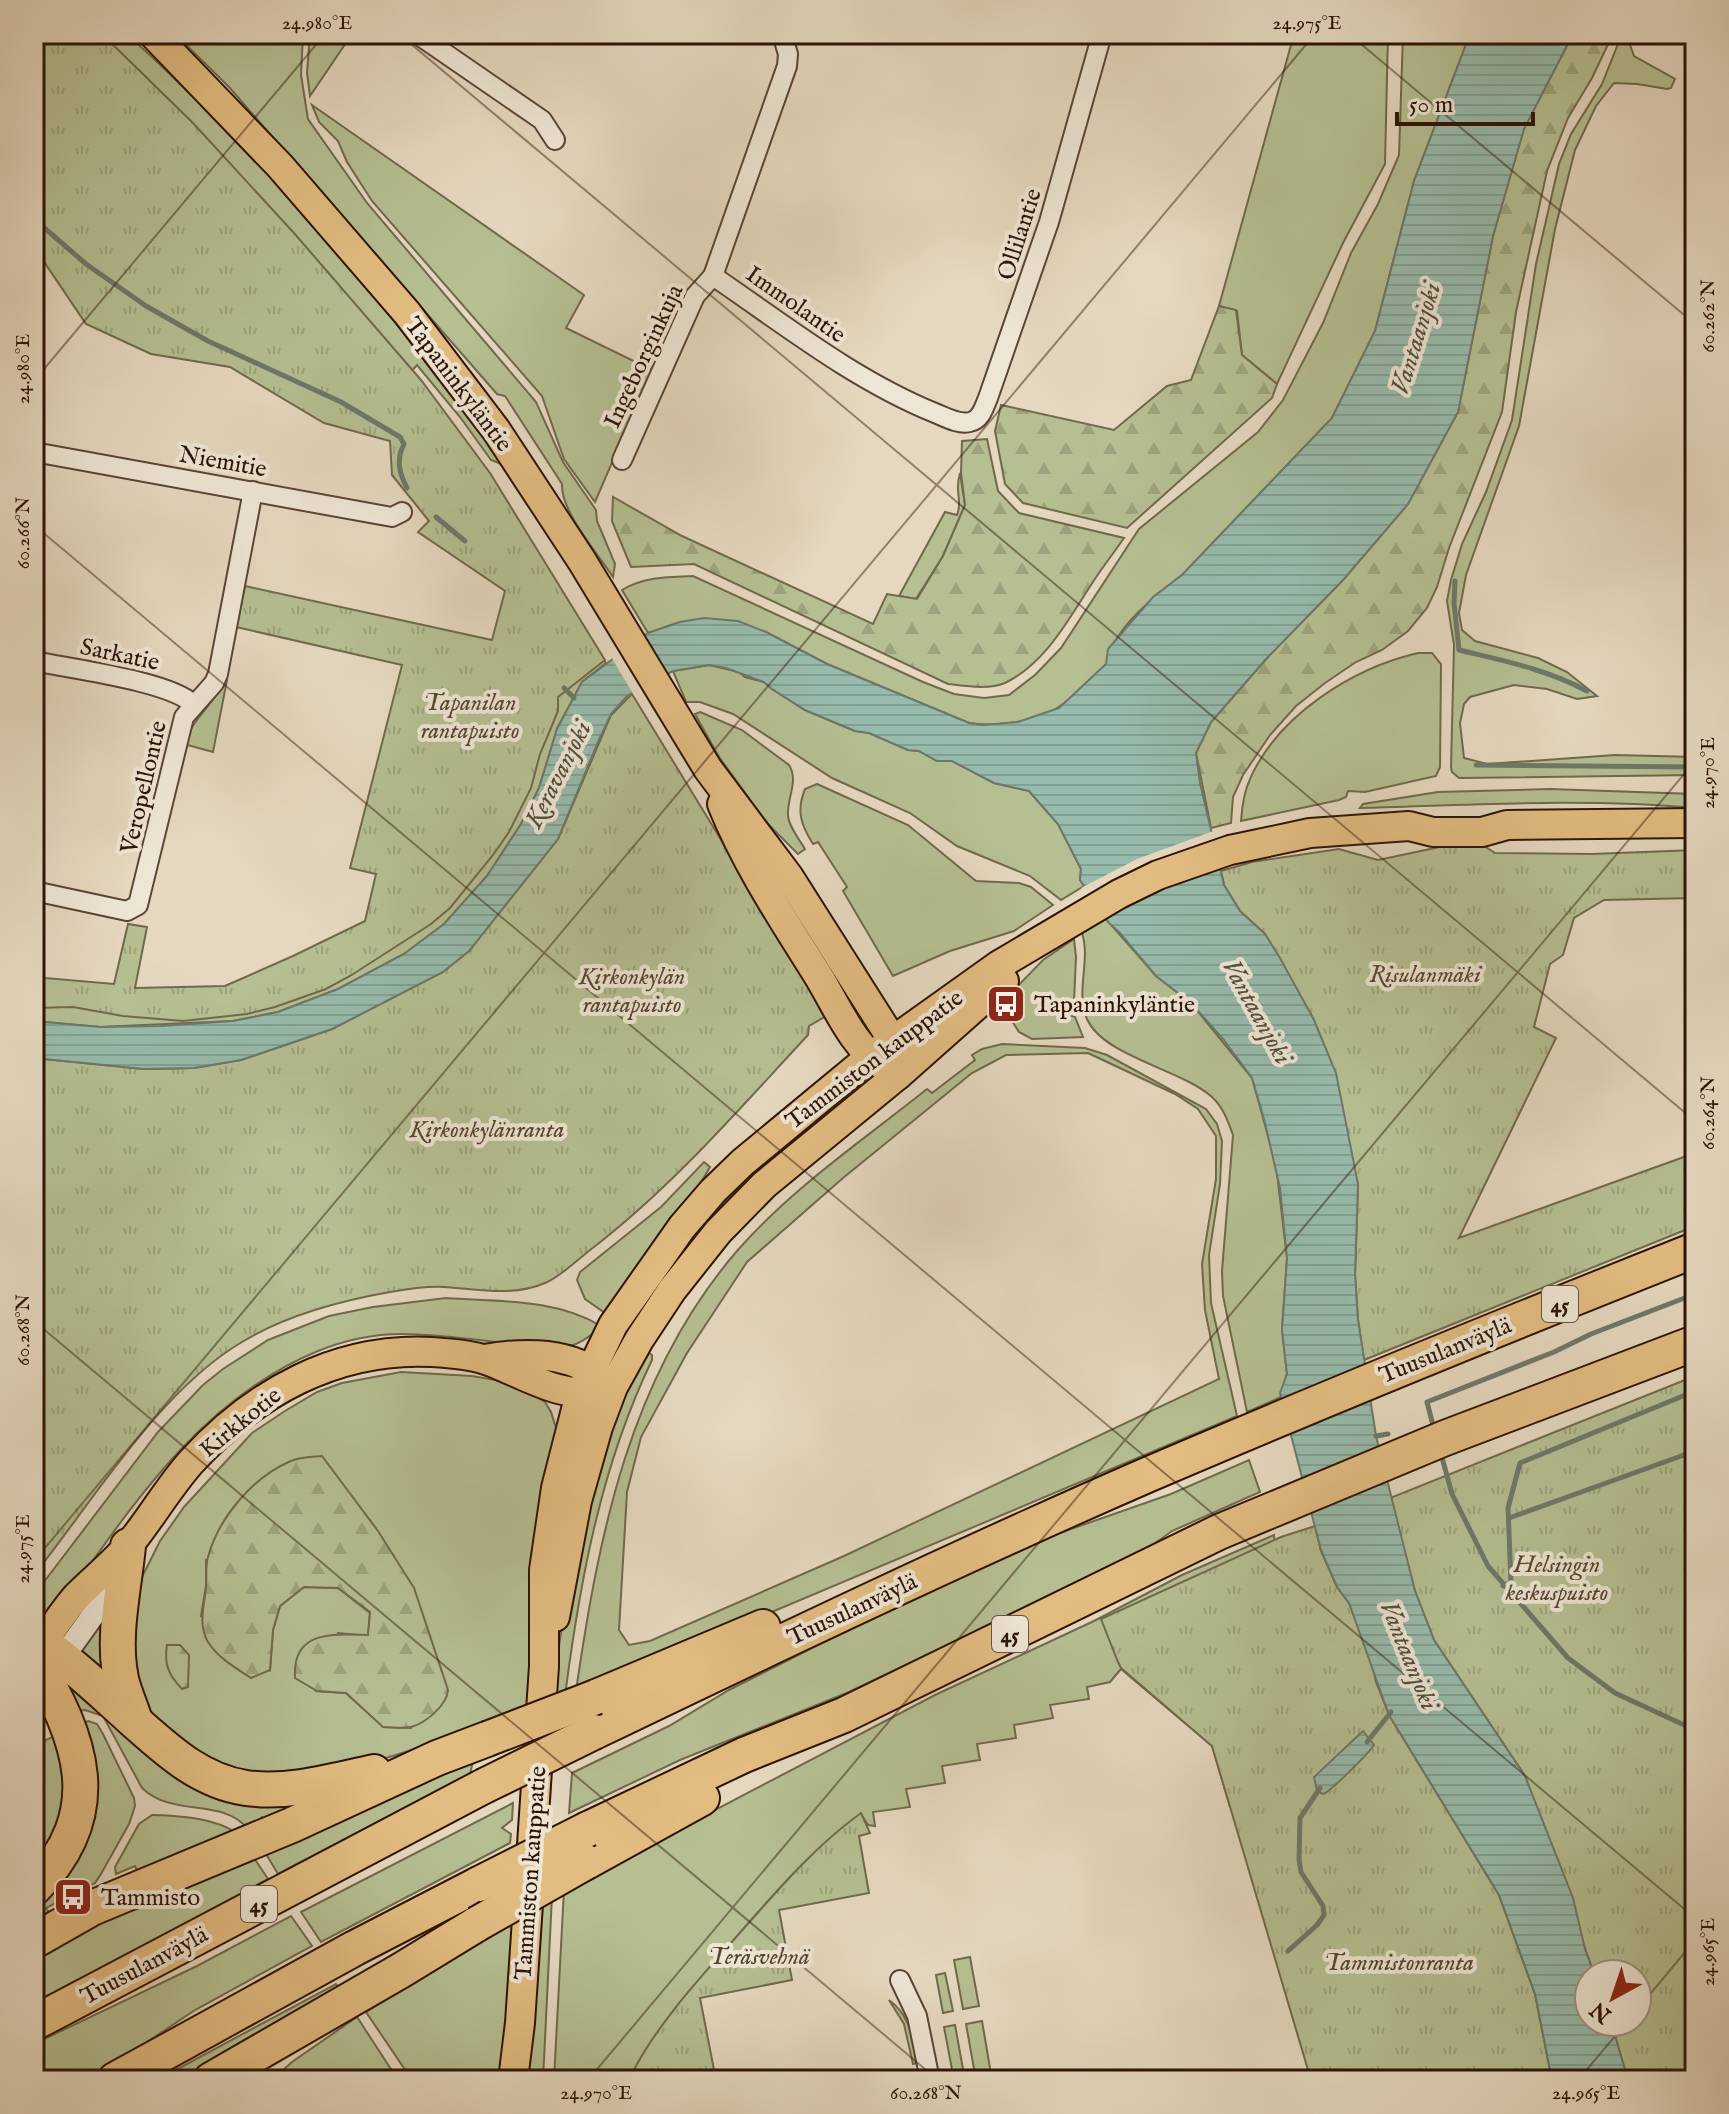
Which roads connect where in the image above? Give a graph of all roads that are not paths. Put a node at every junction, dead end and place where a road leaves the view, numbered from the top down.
1 (417, 34) edge
2 (782, 34) edge
3 (1102, 34) edge
4 (154, 36) edge
5 (555, 140) dead end
6 (713, 276) junction
7 (951, 419) joint
8 (34, 452) edge
9 (622, 460) dead end
10 (253, 491) junction
11 (402, 512) dead end
12 (34, 661) edge
13 (193, 704) junction
14 (708, 769) junction
15 (1695, 823) edge
16 (34, 891) edge
17 (1040, 942) junction
18 (893, 1041) junction
19 (870, 1057) junction
20 (898, 1075) junction
21 (1695, 1250) edge
22 (1695, 1343) edge
23 (595, 1383) junction
24 (128, 1546) junction
25 (963, 1557) junction
26 (43, 1666) edge
27 (136, 1721) junction
28 (437, 1758) junction
29 (587, 1846) junction
30 (34, 1888) edge
31 (34, 1941) edge
32 (900, 1980) dead end
33 (342, 2005) junction
34 (34, 2023) edge
35 (115, 2080) edge
36 (211, 2080) edge
37 (257, 2080) edge
38 (513, 2080) edge
39 (930, 2080) edge

1 - 5 street
2 - 6 street, Immolantie
3 - 7 street, Ollilantie
4 - 14 main road, Tapaninkyläntie
6 - 7 street, Immolantie
6 - 9 street, Ingeborginkuja
8 - 10 street, Niemitie
10 - 11 street, Niemitie
10 - 13 street, Veropellontie
12 - 13 street, Sarkatie
13 - 16 street, Veropellontie
14 - 18 main road, Tapaninkyläntie
14 - 19 main road, Tapaninkyläntie
15 - 17 main road
17 - 18 main road, Tammiston kauppatie
17 - 20 main road, Tammiston kauppatie
18 - 19 main road, Tammiston kauppatie
18 - 20 main road, Tapaninkyläntie
19 - 20 main road, Tapaninkyläntie
19 - 23 main road, Tammiston kauppatie
20 - 23 main road, Tammiston kauppatie
21 - 25 highway, Tuusulanväylä / 45
22 - 29 highway, 45
23 - 24 main road, Kirkkotie
23 - 38 main road, Tammiston kauppatie
24 - 26 main road, Kirkkotie
24 - 27 highway
25 - 28 highway, bridge
25 - 34 highway, Tuusulanväylä / 45, bridge
26 - 27 highway
26 - 30 highway
27 - 28 highway
28 - 31 highway
29 - 33 highway, bridge
29 - 35 highway, 45, bridge
32 - 39 street
33 - 36 highway
33 - 37 highway

